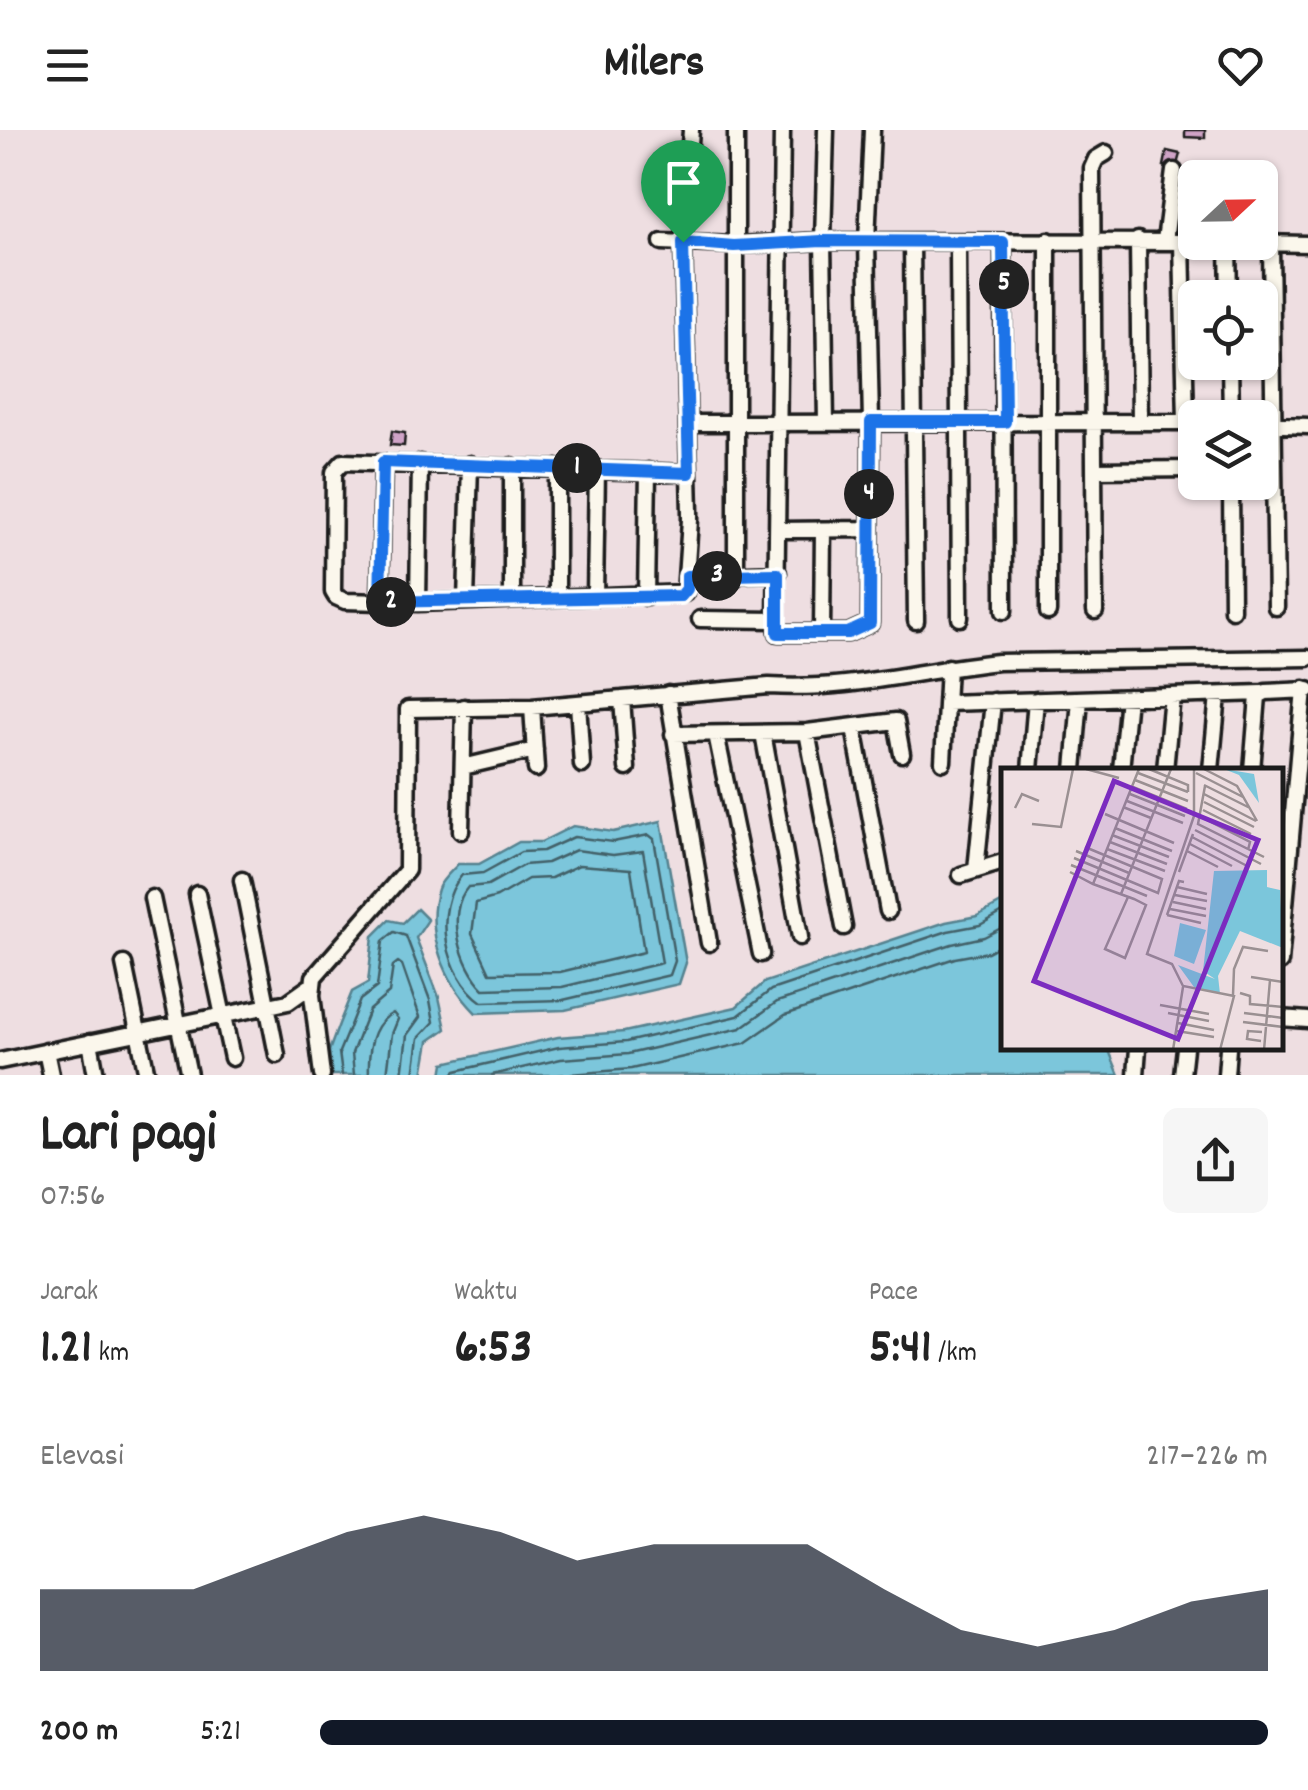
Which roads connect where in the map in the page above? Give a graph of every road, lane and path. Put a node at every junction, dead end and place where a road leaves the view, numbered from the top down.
1 (691, 130) edge
2 (736, 130) edge
3 (782, 130) edge
4 (826, 130) edge
5 (872, 130) edge
6 (1106, 154) dead end
7 (1174, 171) dead end
8 (1048, 240) junction
9 (1138, 240) junction
10 (1165, 240) junction
11 (822, 241) junction
12 (866, 241) junction
13 (1178, 241) edge
14 (662, 242) dead end
15 (683, 242) junction
16 (780, 242) junction
17 (912, 242) junction
18 (1003, 242) junction
19 (1091, 242) junction
20 (958, 244) junction
21 (1308, 244) edge
22 (734, 246) junction
23 (1278, 246) edge
24 (1191, 260) edge
25 (1272, 260) edge
26 (1191, 400) edge
27 (1268, 400) edge
28 (736, 422) junction
29 (780, 422) junction
30 (826, 422) junction
31 (871, 422) junction
32 (916, 422) junction
33 (960, 422) junction
34 (1005, 422) junction
35 (1049, 422) junction
36 (1095, 422) junction
37 (1140, 422) junction
38 (1178, 422) edge
39 (688, 423) junction
40 (1278, 425) edge
41 (1308, 426) edge
42 (383, 462) junction
43 (420, 463) junction
44 (470, 464) junction
45 (512, 466) junction
46 (556, 468) junction
47 (597, 469) junction
48 (1178, 469) edge
49 (1095, 470) junction
50 (648, 471) junction
51 (689, 473) junction
52 (1232, 500) edge
53 (1271, 500) edge
54 (869, 529) junction
55 (778, 530) junction
56 (823, 530) junction
57 (778, 574) junction
58 (687, 576) junction
59 (736, 577) junction
60 (594, 596) junction
61 (557, 597) junction
62 (646, 597) junction
63 (512, 599) junction
64 (466, 601) junction
65 (380, 602) junction
66 (418, 603) junction
67 (1276, 607) dead end
68 (1232, 610) dead end
69 (1004, 611) dead end
70 (1095, 611) dead end
71 (1048, 612) dead end
72 (700, 618) dead end
73 (960, 618) dead end
74 (776, 620) junction
75 (916, 621) dead end
76 (822, 632) junction
77 (1308, 658) edge
78 (948, 667) junction
79 (1306, 690) edge
80 (1262, 693) junction
81 (668, 694) junction
82 (1218, 694) junction
83 (1172, 696) junction
84 (1128, 697) junction
85 (622, 699) junction
86 (1080, 699) junction
87 (1036, 700) junction
88 (992, 701) junction
89 (946, 702) junction
90 (578, 703) junction
91 (532, 707) junction
92 (464, 708) junction
93 (854, 728) junction
94 (808, 732) junction
95 (763, 733) junction
96 (673, 734) junction
97 (716, 734) junction
98 (535, 750) junction
99 (902, 754) dead end
100 (943, 762) dead end
101 (582, 765) dead end
102 (463, 768) junction
103 (627, 768) dead end
104 (1030, 768) edge
105 (1074, 768) edge
106 (1121, 768) edge
107 (1165, 768) edge
108 (1211, 768) edge
109 (1252, 768) edge
110 (536, 769) dead end
111 (461, 831) dead end
112 (1308, 850) edge
113 (1290, 852) junction
114 (1001, 863) edge
115 (976, 870) junction
116 (961, 875) dead end
117 (242, 880) dead end
118 (197, 894) dead end
119 (152, 898) dead end
120 (888, 911) dead end
121 (844, 927) dead end
122 (1283, 929) edge
123 (800, 937) dead end
124 (709, 943) dead end
125 (760, 954) dead end
126 (124, 964) dead end
127 (312, 990) junction
128 (266, 1006) junction
129 (223, 1015) junction
130 (1283, 1018) edge
131 (1308, 1020) edge
132 (179, 1024) junction
133 (138, 1033) junction
134 (90, 1042) junction
135 (1138, 1050) edge
136 (1185, 1050) edge
137 (1228, 1050) edge
138 (46, 1051) junction
139 (277, 1055) dead end
140 (232, 1058) dead end
141 (0, 1060) edge
142 (322, 1074) edge
143 (4, 1075) edge
144 (51, 1075) edge
145 (96, 1075) edge
146 (146, 1075) edge
147 (188, 1075) edge
148 (1136, 1075) edge
149 (1182, 1075) edge
150 (1226, 1075) edge

1 - 15 street
2 - 22 street
3 - 16 street
4 - 11 street
5 - 12 street
6 - 19 street
7 - 10 street
8 - 18 street
8 - 19 street
8 - 35 street
9 - 10 street
9 - 19 street
9 - 37 street
10 - 13 street
11 - 12 street
11 - 16 street
11 - 30 street
12 - 17 street
12 - 31 street
14 - 15 street
15 - 22 street
15 - 39 street
16 - 22 street
16 - 29 street
17 - 20 street
17 - 32 street
18 - 20 street
18 - 34 street
19 - 36 street
20 - 33 street
21 - 23 street
22 - 28 street
24 - 26 street
25 - 27 street
28 - 29 street
28 - 39 street
28 - 59 street
29 - 30 street
29 - 55 street
30 - 31 street
31 - 32 street
31 - 54 street
32 - 33 street
32 - 75 street
33 - 34 street
33 - 73 street
34 - 35 street
34 - 69 street
35 - 36 street
35 - 71 street
36 - 37 street
36 - 49 street
37 - 38 street
39 - 51 street
40 - 41 street
42 - 43 street
42 - 65 street
42 - 65 street
43 - 44 street
43 - 66 street
44 - 45 street
44 - 64 street
45 - 46 street
45 - 63 street
46 - 47 street
46 - 61 street
47 - 50 street
47 - 60 street
48 - 49 street
49 - 70 street
50 - 51 street
50 - 62 street
51 - 58 street
52 - 68 street
53 - 67 street
54 - 56 street
54 - 76 street
55 - 56 street
55 - 57 street
56 - 76 street
57 - 59 street
57 - 74 street
58 - 59 street
58 - 62 street
60 - 61 street
60 - 62 street
61 - 63 street
63 - 64 street
64 - 66 street
65 - 66 street
72 - 74 street
74 - 76 street
77 - 78 street
78 - 81 street
78 - 89 street
79 - 80 street
79 - 113 street
80 - 82 street
80 - 109 street
81 - 85 street
81 - 96 street
82 - 83 street
82 - 108 street
83 - 84 street
83 - 107 street
84 - 86 street
84 - 106 street
85 - 90 street
85 - 103 street
86 - 87 street
86 - 105 street
87 - 88 street
87 - 104 street
88 - 89 street
88 - 115 street
89 - 100 street
90 - 91 street
90 - 101 street
91 - 92 street
91 - 98 street
92 - 102 street
92 - 127 street
93 - 94 street
93 - 99 street
93 - 120 street
94 - 95 street
94 - 121 street
95 - 97 street
95 - 123 street
96 - 97 street
96 - 124 street
97 - 125 street
98 - 102 street
98 - 110 street
102 - 111 street
112 - 113 street
113 - 122 street
114 - 115 street
115 - 116 street
117 - 128 street
118 - 129 street
119 - 132 street
126 - 133 street
127 - 128 street
127 - 142 street
128 - 129 street
128 - 139 street
129 - 132 street
129 - 140 street
130 - 131 street
132 - 133 street
132 - 147 street
133 - 134 street
133 - 146 street
134 - 138 street
134 - 145 street
135 - 148 street
136 - 149 street
137 - 150 street
138 - 141 street
138 - 144 street
141 - 143 street

